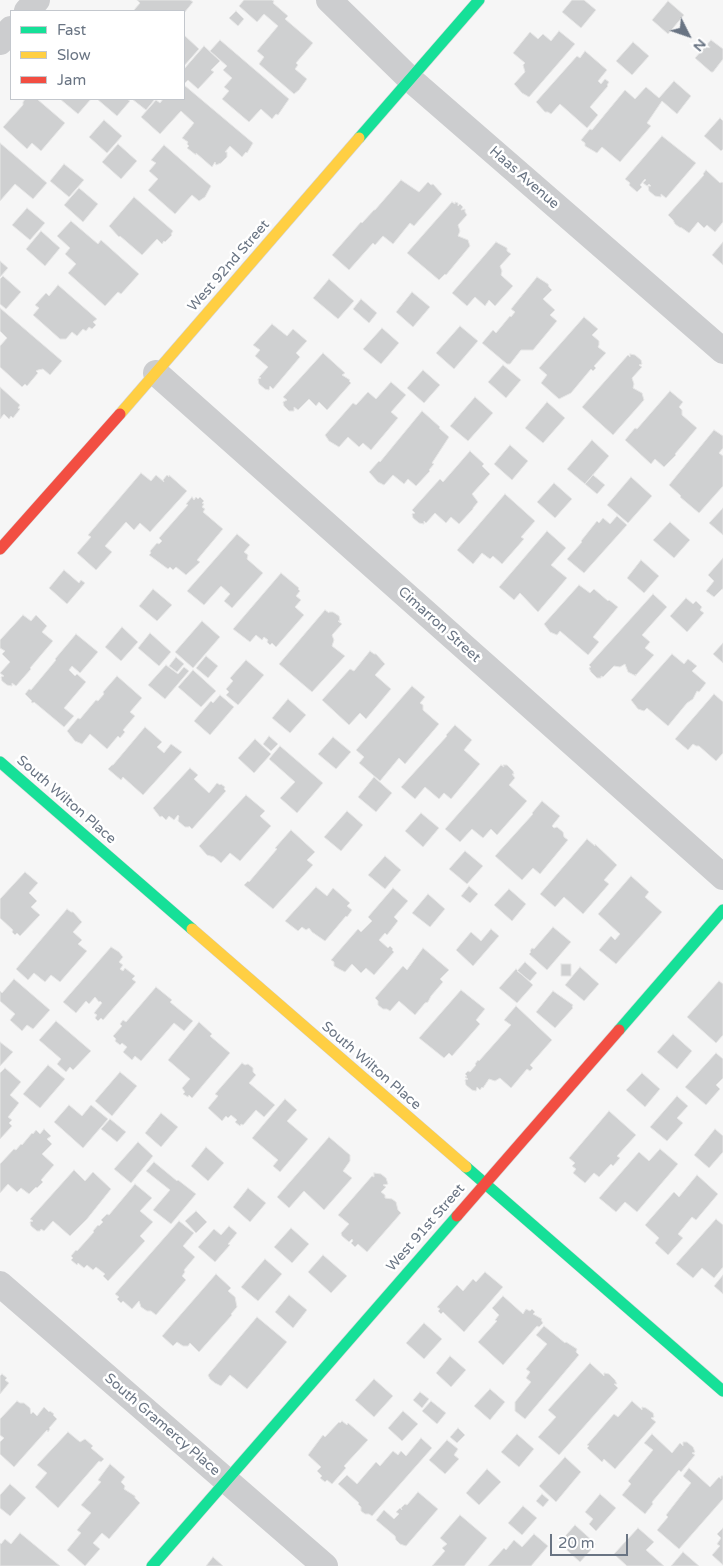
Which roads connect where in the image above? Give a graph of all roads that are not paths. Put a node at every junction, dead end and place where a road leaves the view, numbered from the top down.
1 (37, 0) edge
2 (329, 0) edge
3 (479, 0) edge
4 (28, 10) edge
5 (10, 30) edge
6 (0, 42) edge
7 (410, 79) junction
8 (723, 352) edge
9 (156, 373) junction
10 (0, 548) edge
11 (0, 762) edge
12 (723, 877) edge
13 (723, 910) edge
14 (484, 1184) junction
15 (0, 1284) edge
16 (723, 1391) edge
17 (226, 1481) junction
18 (152, 1566) edge
19 (325, 1566) edge

1 - 4 street
2 - 7 street, Haas Avenue
3 - 7 street, West 92nd Street
5 - 6 street
7 - 8 street, Haas Avenue
7 - 9 street, West 92nd Street
9 - 10 street, West 92nd Street
9 - 12 street, Cimarron Street
11 - 14 street, South Wilton Place
13 - 14 street, West 91st Street
14 - 16 street, South Wilton Place
14 - 17 street, West 91st Street
15 - 17 street, South Gramercy Place
17 - 18 street, West 91st Street
17 - 19 street, South Gramercy Place

